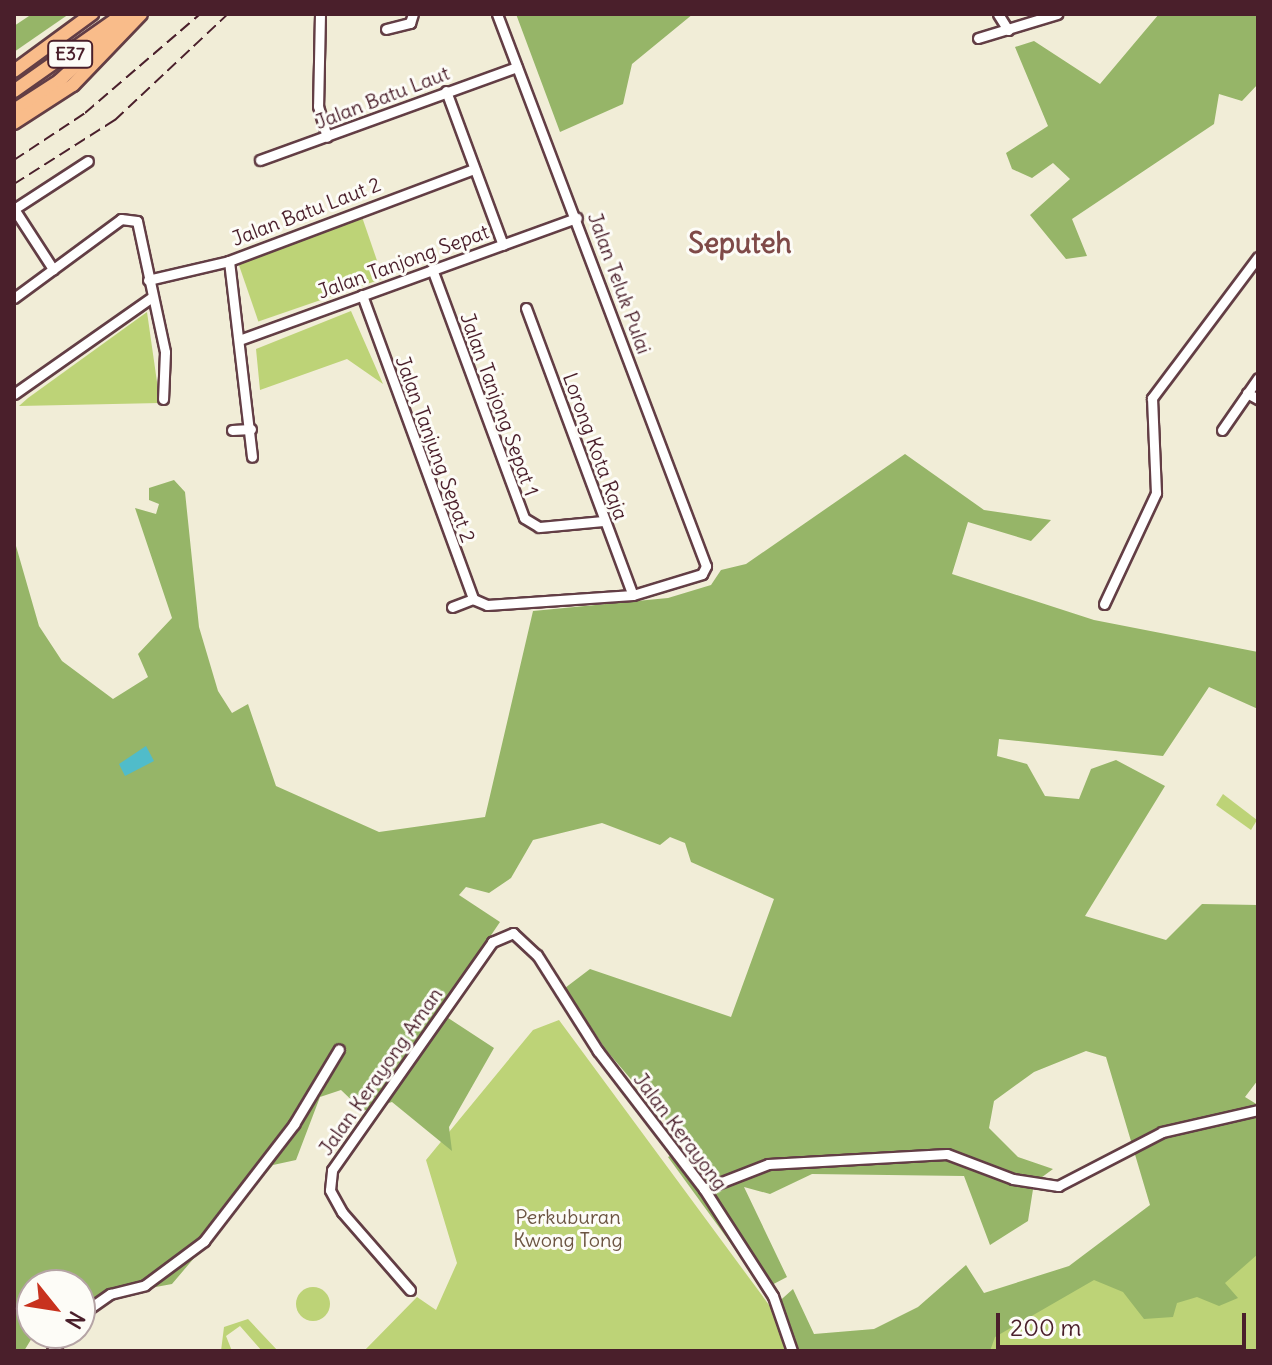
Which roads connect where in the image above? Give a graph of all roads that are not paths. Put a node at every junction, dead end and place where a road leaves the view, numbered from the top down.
1 (94, 14) edge
2 (122, 14) edge
3 (132, 14) edge
4 (141, 14) edge
5 (320, 14) edge
6 (413, 14) edge
7 (497, 14) edge
8 (998, 14) edge
9 (1057, 14) edge
10 (386, 29) dead end
11 (1008, 30) junction
12 (978, 38) dead end
13 (517, 67) junction
14 (14, 71) edge
15 (14, 90) edge
16 (446, 91) junction
17 (14, 110) edge
18 (14, 123) edge
19 (327, 137) junction
20 (260, 160) dead end
21 (88, 161) dead end
22 (474, 169) junction
23 (14, 209) edge
24 (577, 218) junction
25 (503, 245) junction
26 (1258, 257) edge
27 (229, 261) junction
28 (53, 269) junction
29 (432, 269) junction
30 (148, 280) junction
31 (362, 295) junction
32 (152, 297) junction
33 (14, 298) edge
34 (526, 308) dead end
35 (242, 339) junction
36 (1258, 378) edge
37 (1247, 393) junction
38 (14, 394) edge
39 (163, 399) dead end
40 (1258, 399) edge
41 (251, 429) junction
42 (232, 430) dead end
43 (1222, 430) dead end
44 (252, 457) dead end
45 (604, 521) junction
46 (633, 595) junction
47 (473, 599) junction
48 (1104, 604) dead end
49 (452, 607) dead end
50 (526, 940) joint
51 (339, 1049) dead end
52 (1258, 1110) edge
53 (704, 1189) junction
54 (410, 1290) dead end
55 (96, 1304) edge
56 (792, 1351) edge

1 - 14 highway, bridge
2 - 15 highway, E37
3 - 17 highway
4 - 18 highway
5 - 19 street
6 - 10 street
7 - 13 street, Jalan Teluk Pulai
8 - 11 street
9 - 11 street
11 - 12 street
13 - 16 street, Jalan Batu Laut
13 - 24 street, Jalan Teluk Pulai
16 - 19 street, Jalan Batu Laut
16 - 22 street
19 - 20 street, Jalan Batu Laut
21 - 23 street
22 - 25 street
22 - 27 street, Jalan Batu Laut 2
23 - 28 street
24 - 25 street, Jalan Tanjong Sepat
24 - 46 street, Jalan Teluk Pulai
25 - 29 street, Jalan Tanjong Sepat
26 - 48 street
27 - 30 street, Jalan Batu Laut 2
27 - 35 street
28 - 30 street
28 - 33 street
29 - 31 street, Jalan Tanjong Sepat
29 - 45 street, Jalan Tanjong Sepat 1
30 - 32 street
31 - 35 street, Jalan Tanjong Sepat
31 - 47 street, Jalan Tanjung Sepat 2
32 - 38 street
32 - 39 street
34 - 45 street, Lorong Kota Raja
35 - 41 street
36 - 37 street
37 - 40 street
37 - 43 street
41 - 42 street
41 - 44 street
45 - 46 street, Lorong Kota Raja
46 - 47 street
47 - 49 street
50 - 53 street, Jalan Kerayong
50 - 54 street, Jalan Kerayong Aman
51 - 55 street
52 - 53 street
53 - 56 street, Jalan Kerayong

